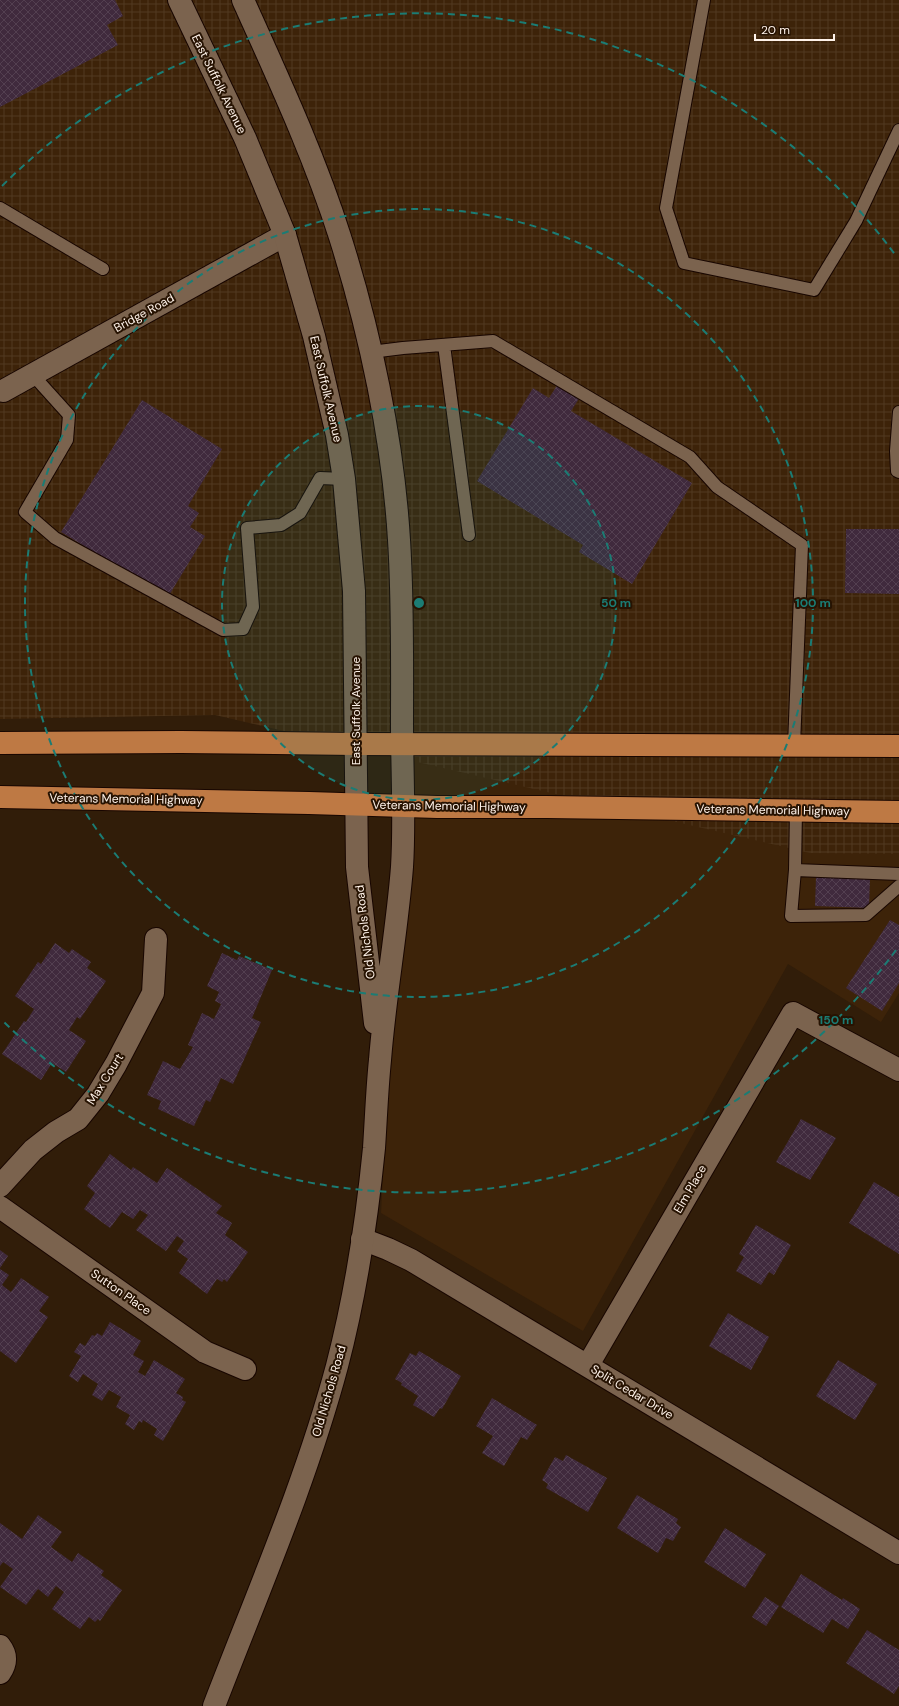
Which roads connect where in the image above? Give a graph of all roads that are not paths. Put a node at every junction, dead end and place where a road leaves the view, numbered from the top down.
1 (179, 0) edge
2 (243, 0) edge
3 (704, 0) edge
4 (899, 130) edge
5 (0, 208) edge
6 (285, 235) junction
7 (103, 269) dead end
8 (444, 345) junction
9 (371, 352) junction
10 (32, 374) junction
11 (3, 391) dead end
12 (899, 412) edge
13 (899, 472) edge
14 (344, 479) junction
15 (469, 535) dead end
16 (0, 743) edge
17 (356, 744) junction
18 (402, 744) junction
19 (794, 745) junction
20 (899, 746) edge
21 (0, 797) edge
22 (356, 804) junction
23 (402, 805) junction
24 (796, 810) junction
25 (899, 812) edge
26 (795, 870) junction
27 (899, 874) edge
28 (899, 886) edge
29 (156, 939) dead end
30 (380, 1060) junction
31 (899, 1070) edge
32 (0, 1186) edge
33 (0, 1207) edge
34 (362, 1239) junction
35 (588, 1365) junction
36 (245, 1369) dead end
37 (899, 1553) edge
38 (0, 1646) edge
39 (0, 1673) edge
40 (214, 1706) edge

1 - 6 street, East Suffolk Avenue
2 - 9 street
3 - 4 lane
5 - 7 lane
6 - 10 street, Bridge Road
6 - 14 street, East Suffolk Avenue
8 - 9 lane
8 - 15 lane
8 - 19 lane
9 - 18 street
10 - 11 street, Bridge Road
10 - 14 lane
12 - 13 lane
14 - 17 street, East Suffolk Avenue
16 - 17 highway
17 - 18 highway
17 - 22 street, East Suffolk Avenue
18 - 19 highway
18 - 23 street
19 - 20 highway
21 - 22 highway, Veterans Memorial Highway
22 - 23 highway, Veterans Memorial Highway
22 - 30 street, Old Nichols Road
23 - 24 highway, Veterans Memorial Highway
23 - 30 street, Old Nichols Road
24 - 25 highway, Veterans Memorial Highway
24 - 26 lane
26 - 27 lane
26 - 28 lane
29 - 32 street, Max Court
30 - 34 street, Old Nichols Road
31 - 35 street, Elm Place
33 - 36 street, Sutton Place
34 - 35 street, Split Cedar Drive
34 - 40 street, Old Nichols Road
35 - 37 street, Split Cedar Drive
38 - 39 street

